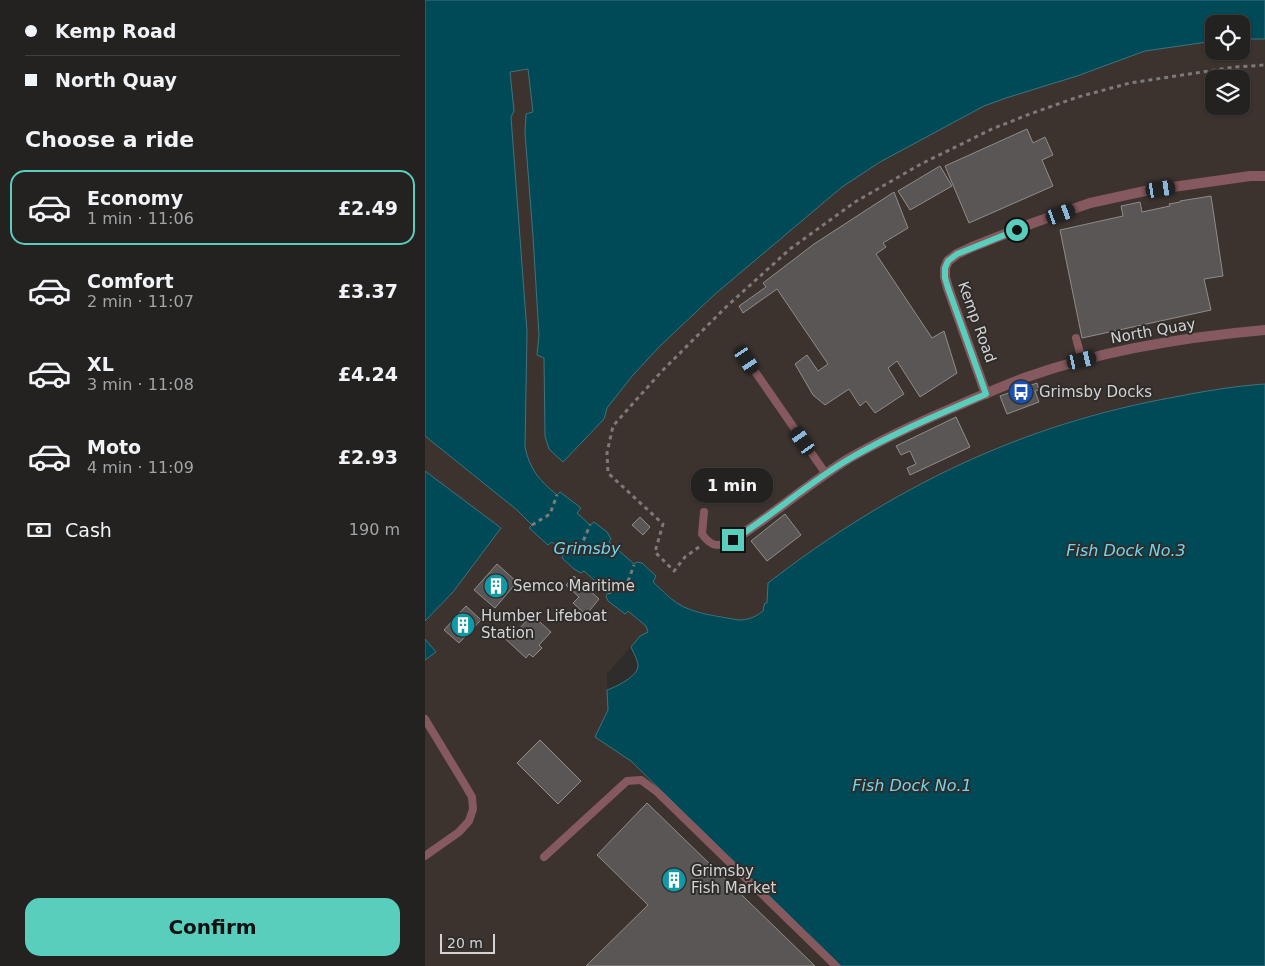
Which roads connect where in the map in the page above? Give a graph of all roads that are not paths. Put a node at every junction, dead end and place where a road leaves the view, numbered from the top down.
1 (1265, 176) edge
2 (1265, 330) edge
3 (1076, 338) dead end
4 (747, 360) dead end
5 (1082, 360) junction
6 (986, 394) junction
7 (826, 474) junction
8 (704, 512) dead end
9 (733, 540) joint
10 (425, 719) edge
11 (425, 856) edge
12 (544, 857) dead end
13 (835, 966) edge

1 - 6 street, Kemp Road
2 - 5 street, North Quay
3 - 5 lane
4 - 7 lane
5 - 6 street, North Quay
6 - 7 street, North Quay
7 - 9 street, North Quay
8 - 9 lane
10 - 11 lane
12 - 13 lane

